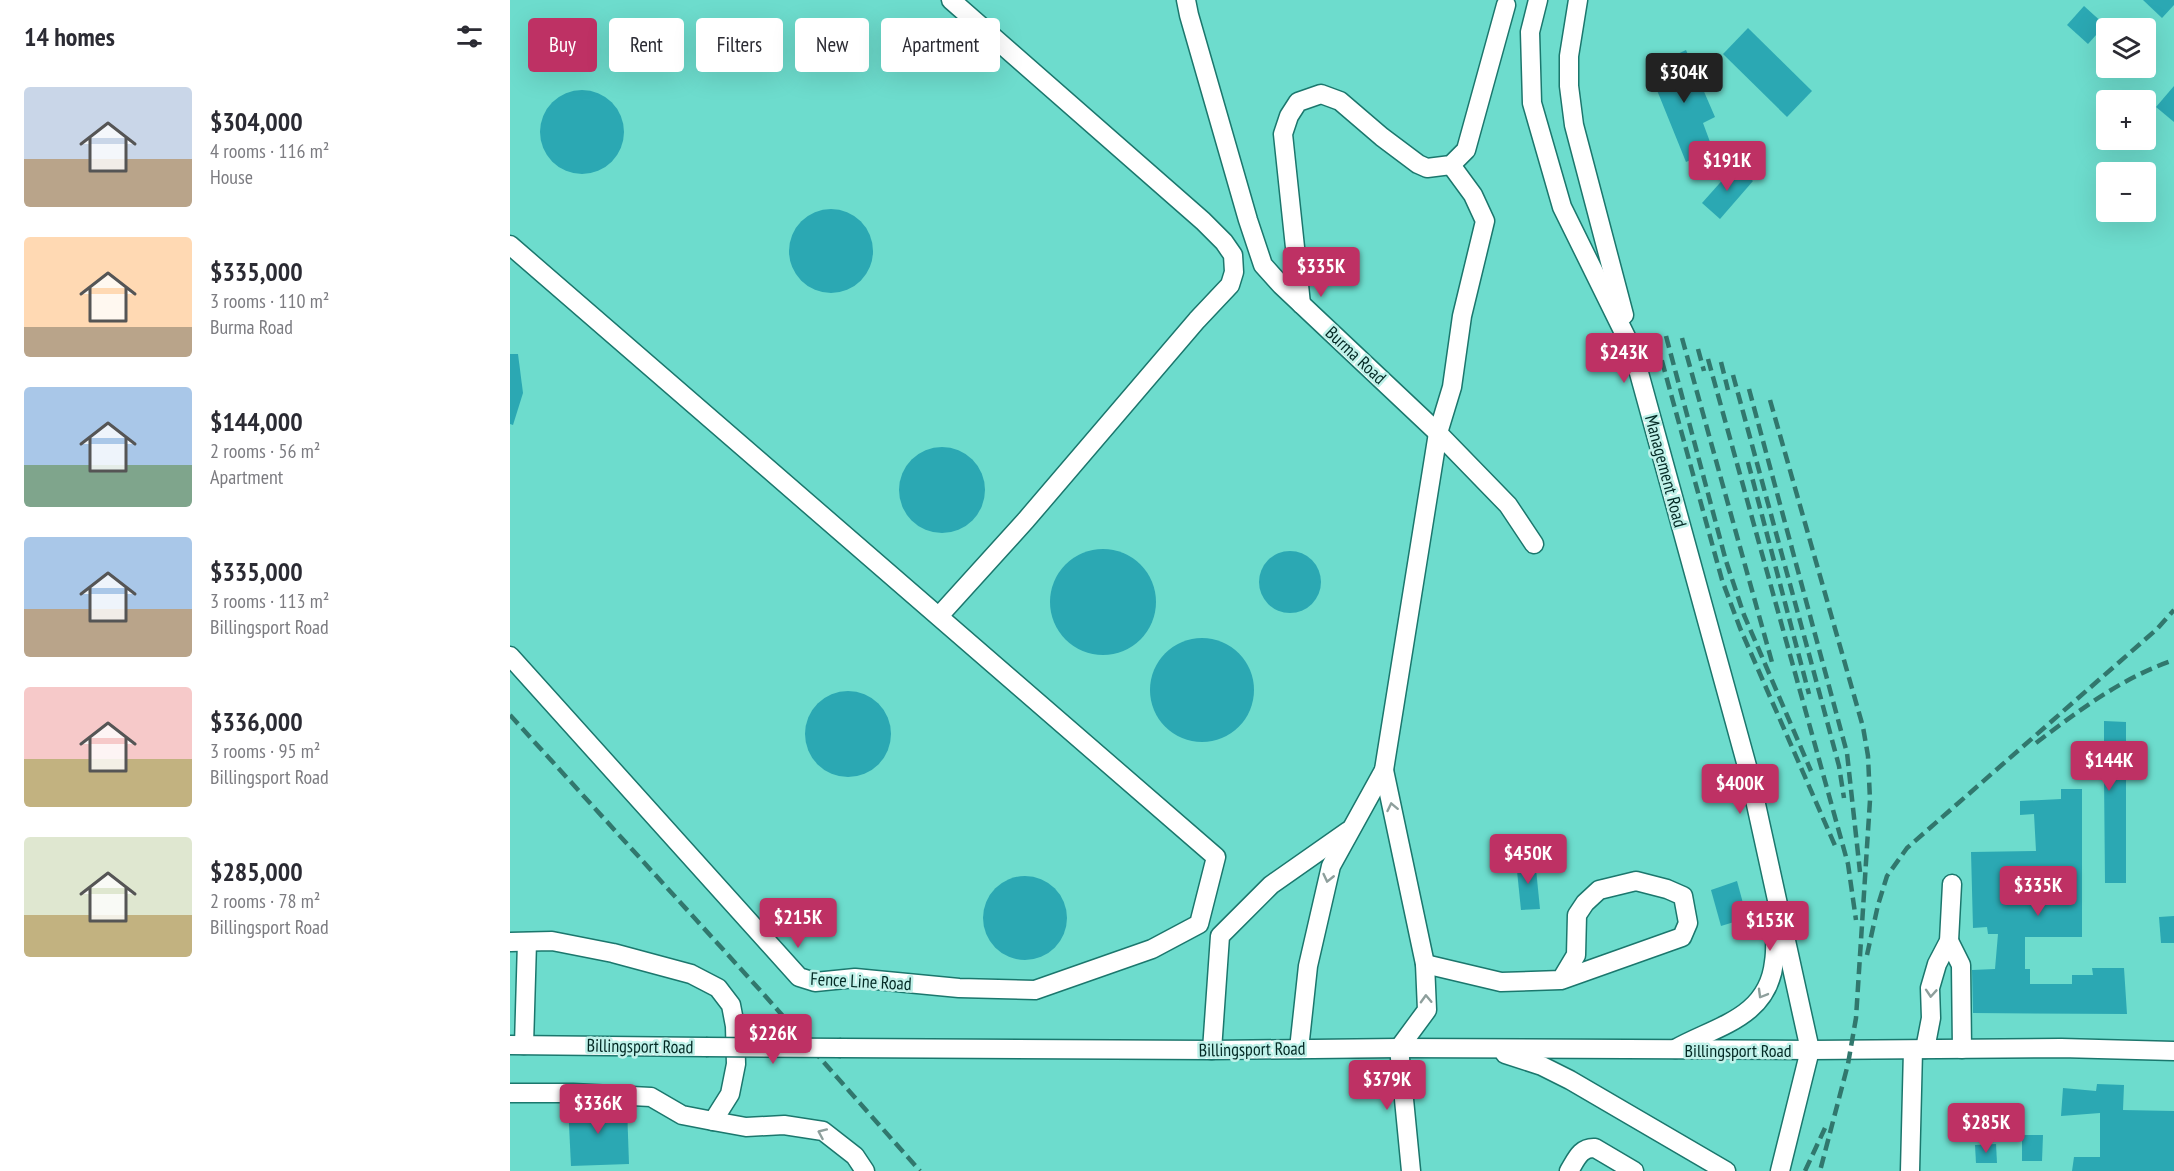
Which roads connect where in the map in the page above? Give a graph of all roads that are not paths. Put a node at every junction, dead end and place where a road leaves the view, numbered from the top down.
1 (951, 0) edge
2 (1186, 0) edge
3 (1538, 0) edge
4 (1578, 0) edge
5 (1506, 5) dead end
6 (1451, 165) junction
7 (510, 245) edge
8 (1301, 304) junction
9 (1633, 351) junction
10 (1438, 434) junction
11 (1534, 544) dead end
12 (939, 616) junction
13 (510, 656) edge
14 (1384, 770) junction
15 (1352, 828) junction
16 (1952, 884) dead end
17 (1776, 897) junction
18 (1949, 941) junction
19 (519, 942) edge
20 (1425, 964) junction
21 (1561, 980) junction
22 (517, 1045) edge
23 (1299, 1048) junction
24 (1399, 1048) junction
25 (1489, 1049) junction
26 (1919, 1049) junction
27 (1962, 1049) junction
28 (1212, 1050) junction
29 (1674, 1050) junction
30 (1810, 1050) junction
31 (2174, 1051) edge
32 (510, 1093) edge
33 (713, 1121) junction
34 (865, 1171) edge
35 (1411, 1171) edge
36 (1569, 1171) edge
37 (1634, 1171) edge
38 (1726, 1171) edge
39 (1780, 1171) edge
40 (1910, 1171) edge

1 - 12 street
2 - 8 street, Burma Road
3 - 9 street, Management Road
4 - 9 street
5 - 6 street
6 - 8 street
6 - 10 street
7 - 12 street
8 - 10 street, Burma Road
9 - 17 street, Management Road
10 - 11 street, Burma Road
10 - 14 street
12 - 13 street, Fence Line Road
14 - 15 street
20 -> 14 street
15 -> 23 street
15 - 28 street
16 - 18 street
17 -> 29 street
17 - 30 street
18 -> 26 street
18 - 27 street
19 - 22 street
19 - 33 street
20 - 21 street
24 -> 20 street
21 - 21 street
22 - 28 street, Billingsport Road, bridge
23 - 24 street, Billingsport Road
23 - 28 street, Billingsport Road
24 - 25 street, Billingsport Road
24 - 35 street
25 - 29 street, Billingsport Road
25 - 38 street
26 - 27 street, Billingsport Road
26 - 30 street, Billingsport Road
26 - 40 street
27 - 31 street, Billingsport Road
29 - 30 street, Billingsport Road
30 - 39 street
32 - 33 street
34 -> 33 street
36 - 37 street

